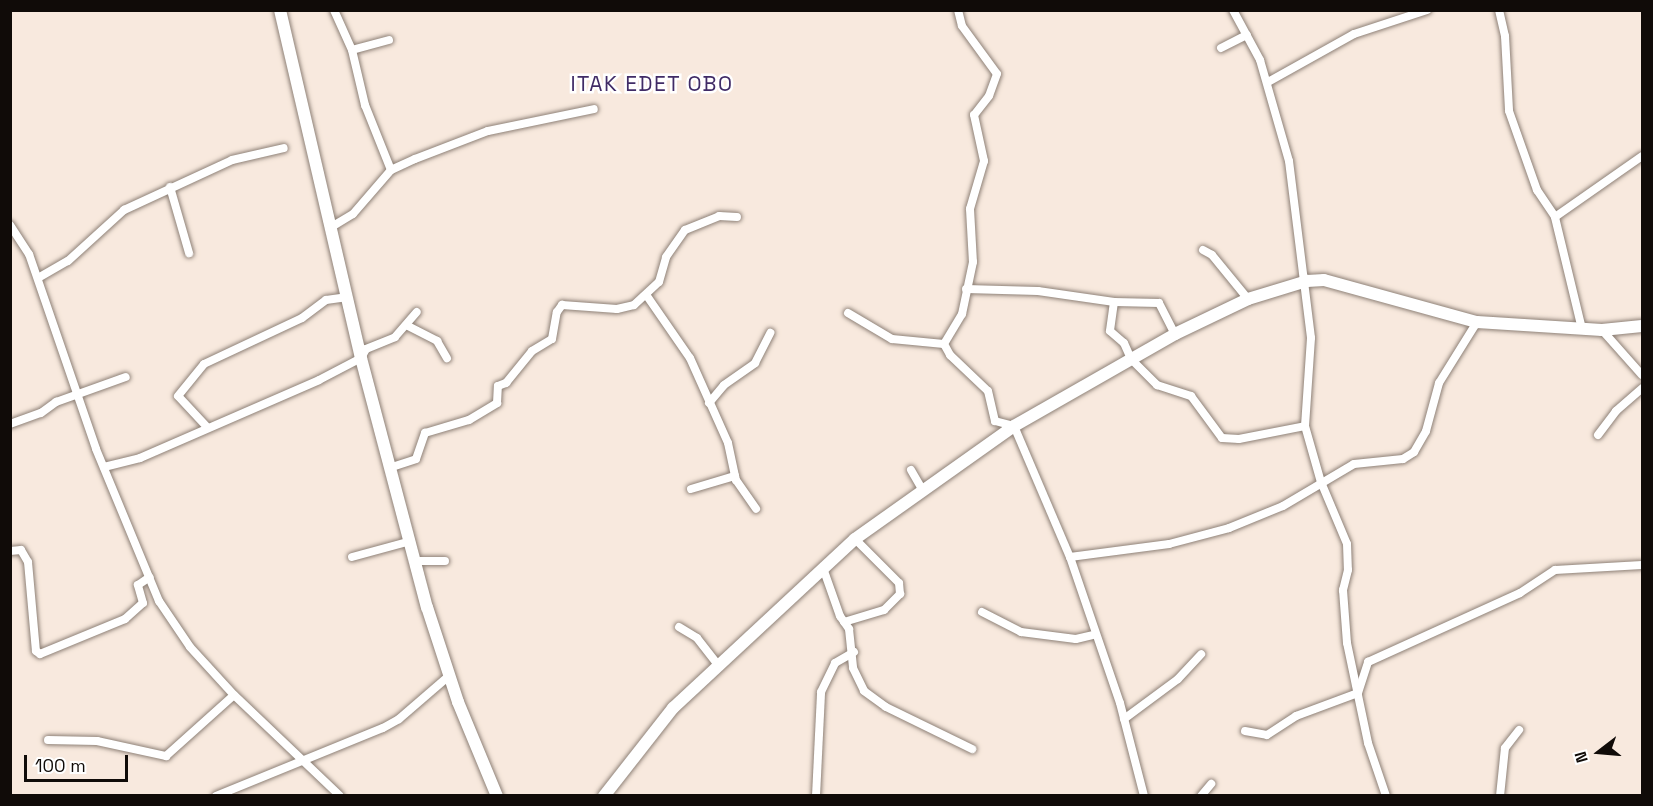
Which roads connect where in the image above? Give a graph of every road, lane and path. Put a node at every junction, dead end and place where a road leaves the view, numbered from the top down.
1 (280, 10) edge
2 (334, 10) edge
3 (958, 10) edge
4 (1500, 10) edge
5 (1233, 11) edge
6 (1426, 11) edge
7 (1247, 35) junction
8 (389, 40) dead end
9 (1221, 48) dead end
10 (352, 50) junction
11 (1268, 82) junction
12 (594, 109) dead end
13 (284, 147) dead end
14 (1642, 156) edge
15 (391, 170) junction
16 (170, 187) junction
17 (737, 217) dead end
18 (1555, 217) junction
19 (10, 225) edge
20 (333, 226) junction
21 (1203, 250) dead end
22 (189, 253) dead end
23 (38, 278) junction
24 (1306, 280) junction
25 (966, 290) junction
26 (348, 297) junction
27 (647, 297) junction
28 (1248, 299) junction
29 (1114, 302) junction
30 (417, 312) dead end
31 (848, 313) dead end
32 (1477, 322) junction
33 (408, 326) junction
34 (1642, 326) edge
35 (1582, 329) junction
36 (1602, 330) junction
37 (770, 333) dead end
38 (1175, 334) junction
39 (944, 344) junction
40 (361, 358) junction
41 (447, 358) dead end
42 (1131, 359) junction
43 (1642, 375) edge
44 (126, 377) dead end
45 (1642, 388) edge
46 (78, 395) junction
47 (709, 403) junction
48 (10, 424) edge
49 (1014, 426) junction
50 (1305, 426) junction
51 (207, 427) junction
52 (1598, 435) dead end
53 (104, 467) junction
54 (392, 467) junction
55 (911, 470) dead end
56 (735, 476) junction
57 (1321, 482) junction
58 (691, 489) dead end
59 (922, 489) junction
60 (756, 509) dead end
61 (855, 539) junction
62 (411, 541) junction
63 (10, 551) edge
64 (1070, 557) junction
65 (352, 558) dead end
66 (416, 561) junction
67 (445, 561) dead end
68 (1642, 565) edge
69 (823, 568) junction
70 (150, 577) junction
71 (982, 612) dead end
72 (844, 622) junction
73 (680, 627) dead end
74 (1094, 635) junction
75 (854, 652) junction
76 (1201, 654) dead end
77 (717, 664) junction
78 (450, 675) junction
79 (1358, 693) junction
80 (234, 695) junction
81 (1124, 719) junction
82 (1519, 730) dead end
83 (1245, 731) dead end
84 (48, 740) dead end
85 (972, 749) dead end
86 (301, 759) junction
87 (1211, 784) dead end
88 (216, 795) edge
89 (340, 795) edge
90 (497, 795) edge
91 (604, 795) edge
92 (816, 795) edge
93 (1144, 795) edge
94 (1201, 795) edge
95 (1386, 795) edge
96 (1500, 795) edge

1 - 20 street
2 - 10 street
3 - 25 street
4 - 18 street
5 - 7 street
6 - 11 street
7 - 9 street
7 - 11 street
8 - 10 street
10 - 15 street
11 - 24 street
12 - 15 street
13 - 16 street
14 - 18 street
15 - 20 street
16 - 22 street
16 - 23 street
17 - 27 street
18 - 35 street
19 - 23 street
20 - 26 street
21 - 28 street
23 - 46 street
24 - 28 street
24 - 32 street
24 - 50 street
25 - 29 street
25 - 39 street
26 - 40 street
26 - 51 street
27 - 47 street
27 - 54 street
28 - 38 street
29 - 38 street
29 - 42 street
30 - 33 street
31 - 39 street
32 - 35 street
32 - 57 street
33 - 40 street
33 - 41 street
34 - 36 street
35 - 36 street
36 - 43 street
37 - 47 street
38 - 42 street
39 - 49 street
40 - 51 street
40 - 54 street
42 - 49 street
42 - 50 street
44 - 46 street
45 - 52 street
46 - 48 street
46 - 53 street
47 - 56 street
49 - 59 street
49 - 64 street
50 - 57 street
51 - 53 street
53 - 70 street
54 - 62 street
55 - 59 street
56 - 58 street
56 - 60 street
57 - 64 street
57 - 79 street
59 - 61 street
61 - 69 street
61 - 72 street
62 - 65 street
62 - 66 street
63 - 70 street
64 - 74 street
66 - 67 street
66 - 78 street
68 - 79 street
69 - 72 street
69 - 77 street
70 - 80 street
71 - 74 street
72 - 75 street
73 - 77 street
74 - 81 street
75 - 85 street
75 - 92 street
76 - 81 street
77 - 91 street
78 - 86 street
78 - 90 street
79 - 83 street
79 - 95 street
80 - 84 street
80 - 86 street
81 - 93 street
82 - 96 street
86 - 88 street
86 - 89 street
87 - 94 street

